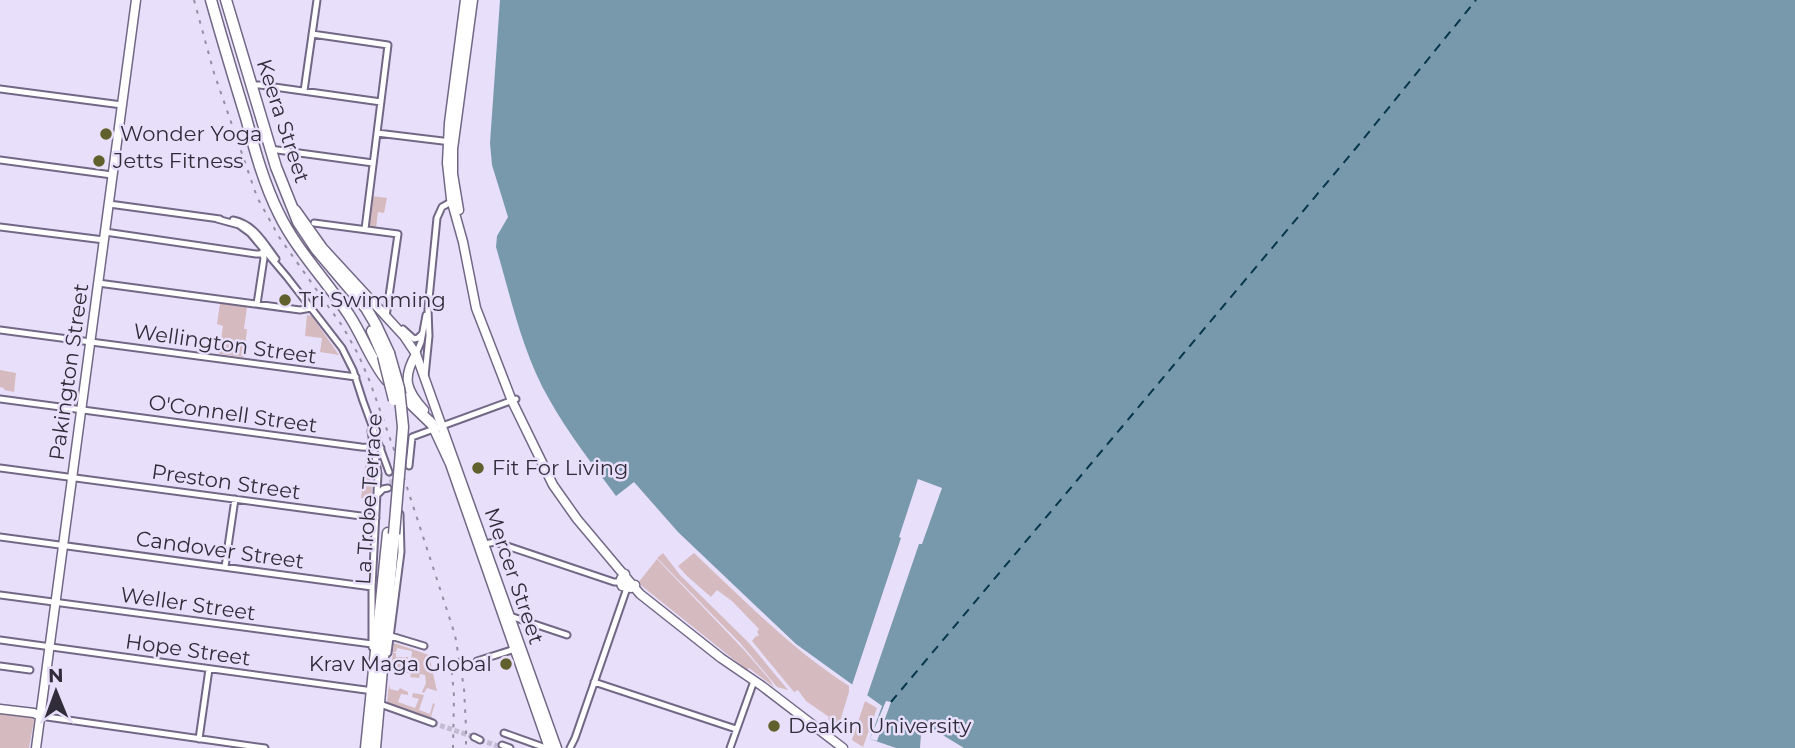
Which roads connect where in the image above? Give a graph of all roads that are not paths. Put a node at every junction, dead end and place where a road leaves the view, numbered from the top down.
1 (136, 0) edge
2 (211, 0) edge
3 (226, 0) edge
4 (232, 0) edge
5 (317, 0) edge
6 (465, 0) edge
7 (473, 0) edge
8 (231, 18) junction
9 (312, 33) junction
10 (251, 86) junction
11 (0, 89) edge
12 (304, 91) junction
13 (381, 102) junction
14 (122, 105) junction
15 (377, 133) junction
16 (451, 142) junction
17 (270, 149) junction
18 (0, 160) edge
19 (373, 163) junction
20 (260, 165) junction
21 (112, 176) junction
22 (290, 202) junction
23 (109, 204) junction
24 (455, 205) junction
25 (314, 223) dead end
26 (0, 227) edge
27 (365, 229) junction
28 (104, 236) junction
29 (265, 251) junction
30 (98, 283) junction
31 (257, 304) junction
32 (311, 308) junction
33 (428, 309) junction
34 (386, 317) junction
35 (0, 330) edge
36 (422, 334) junction
37 (90, 341) junction
38 (416, 354) junction
39 (386, 355) junction
40 (425, 376) junction
41 (356, 377) junction
42 (387, 380) dead end
43 (404, 397) dead end
44 (0, 399) edge
45 (514, 400) junction
46 (81, 410) junction
47 (436, 426) junction
48 (378, 449) junction
49 (409, 466) dead end
50 (0, 468) edge
51 (389, 472) tunnel mouth
52 (72, 477) junction
53 (388, 488) dead end
54 (377, 496) junction
55 (235, 499) junction
56 (400, 514) dead end
57 (376, 518) junction
58 (391, 534) junction
59 (0, 537) edge
60 (63, 545) junction
61 (482, 545) junction
62 (225, 567) junction
63 (627, 582) junction
64 (372, 587) junction
65 (0, 595) edge
66 (55, 602) junction
67 (510, 615) junction
68 (567, 635) dead end
69 (391, 636) junction
70 (0, 640) edge
71 (372, 644) junction
72 (424, 646) dead end
73 (49, 647) junction
74 (517, 648) junction
75 (477, 661) dead end
76 (0, 666) edge
77 (209, 669) junction
78 (30, 670) dead end
79 (594, 681) junction
80 (754, 681) junction
81 (373, 687) junction
82 (380, 704) junction
83 (0, 709) edge
84 (40, 716) junction
85 (433, 722) tunnel mouth
86 (736, 729) junction
87 (503, 733) dead end
88 (545, 736) junction
89 (199, 739) junction
90 (534, 744) junction
91 (36, 748) edge
92 (265, 748) edge
93 (366, 748) edge
94 (375, 748) edge
95 (548, 748) edge
96 (557, 748) edge
97 (572, 748) edge
98 (730, 748) edge
99 (843, 748) edge

1 - 14 street, Pakington Street
2 - 20 highway, Keera Street
3 - 8 highway, Keera Street
4 - 8 highway
5 - 9 street
6 - 16 street
7 - 16 street
8 - 10 highway, Keera Street
9 - 12 street
9 - 13 street
10 - 12 street
10 - 17 highway, Keera Street
11 - 14 street
12 - 13 street
13 - 15 street
14 - 21 street, Pakington Street
15 - 16 street
15 - 19 street
16 - 24 street
17 - 19 street
17 - 22 highway, Keera Street
18 - 21 street
19 - 27 street
20 - 39 highway, La Trobe Terrace
20 - 42 highway
21 - 23 street, Pakington Street
22 - 34 street, Keera Street
22 - 39 highway, La Trobe Terrace
23 - 28 street, Pakington Street
23 - 29 street
24 - 33 street
24 - 45 street
25 - 27 street
26 - 28 street
27 - 34 street
28 - 29 street
28 - 30 street, Pakington Street
29 - 31 street
29 - 32 street
30 - 31 street
30 - 37 street, Pakington Street
31 - 32 street
32 - 41 street
33 - 36 street
33 - 40 street
34 - 36 street
34 - 38 street, Keera Street
35 - 37 street, Wellington Street
36 - 38 street
37 - 41 street, Wellington Street
37 - 46 street, Pakington Street
38 - 40 street, Keera Street
38 - 47 street
39 - 58 highway, La Trobe Terrace, bridge
40 - 47 street, Mercer Street
41 - 48 street
43 - 47 highway
44 - 46 street, O'Connell Street
45 - 47 street
45 - 63 street
46 - 48 street, O'Connell Street
46 - 52 street, Pakington Street
47 - 49 street
47 - 61 street, Mercer Street
48 - 51 street
48 - 54 street
50 - 52 street, Preston Street
52 - 55 street, Preston Street
52 - 60 street, Pakington Street
53 - 54 street
54 - 57 street
55 - 57 street, Preston Street
55 - 62 street
56 - 69 street
57 - 64 street
58 - 81 highway, La Trobe Terrace
58 - 82 highway, La Trobe Terrace
59 - 60 street, Candover Street
60 - 62 street, Candover Street
60 - 66 street, Pakington Street
61 - 63 street
61 - 67 street, Mercer Street
61 - 74 street, Mercer Street
62 - 64 street, Candover Street
63 - 79 street
63 - 80 street
64 - 71 street
65 - 66 street, Weller Street
66 - 71 street, Weller Street
66 - 73 street, Pakington Street
67 - 68 street
67 - 74 street, Mercer Street
69 - 72 street
69 - 82 street
70 - 73 street, Hope Street
71 - 81 street
73 - 77 street, Hope Street
73 - 84 street, Pakington Street
74 - 75 street
74 - 88 street, Mercer Street
74 - 96 street, Mercer Street
76 - 78 street
77 - 81 street, Hope Street
77 - 89 street
79 - 86 street
79 - 97 street
80 - 86 street
80 - 99 street
81 - 93 highway, La Trobe Terrace
82 - 85 street
82 - 94 highway, La Trobe Terrace
83 - 84 street
84 - 89 street
84 - 91 street, Pakington Street
86 - 98 street
87 - 90 street
88 - 90 street
88 - 95 street, Mercer Street
89 - 92 street
90 - 95 street

